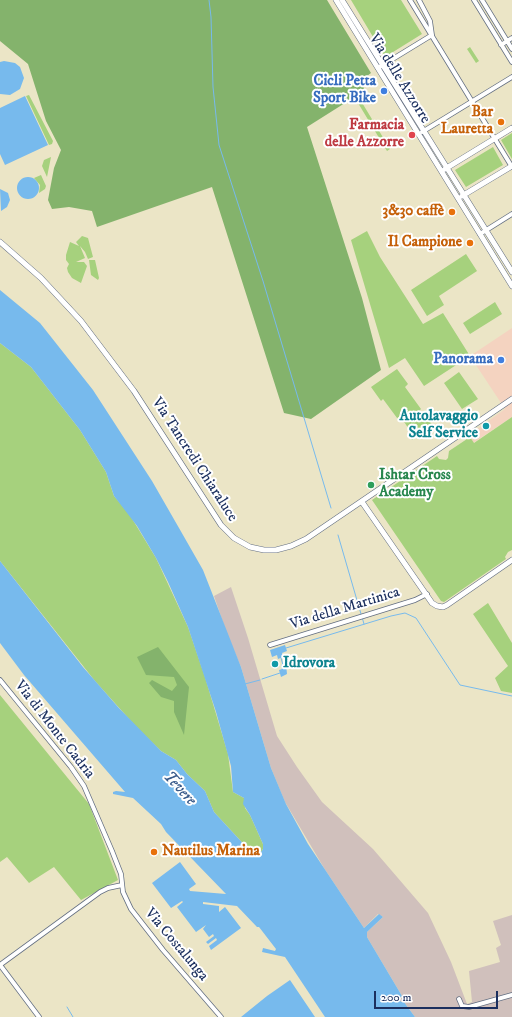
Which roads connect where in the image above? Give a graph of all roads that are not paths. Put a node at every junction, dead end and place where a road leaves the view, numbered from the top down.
1 (336, 0) edge
2 (342, 0) edge
3 (410, 0) edge
4 (419, 0) edge
5 (474, 0) edge
6 (482, 0) edge
7 (432, 35) junction
8 (512, 38) edge
9 (507, 41) junction
10 (501, 45) junction
11 (512, 49) edge
12 (512, 62) edge
13 (383, 65) junction
14 (378, 68) junction
15 (512, 77) edge
16 (472, 102) junction
17 (512, 128) edge
18 (424, 131) junction
19 (418, 134) junction
20 (494, 139) junction
21 (512, 167) edge
22 (447, 168) junction
23 (441, 171) junction
24 (464, 195) junction
25 (458, 199) junction
26 (512, 214) edge
27 (486, 230) junction
28 (480, 234) junction
29 (0, 242) edge
30 (512, 272) edge
31 (512, 286) edge
32 (512, 399) edge
33 (362, 502) junction
34 (512, 560) edge
35 (427, 594) junction
36 (270, 644) dead end
37 (0, 680) edge
38 (122, 884) junction
39 (0, 965) edge
40 (512, 995) edge
41 (459, 999) dead end
42 (39, 1017) edge
43 (221, 1017) edge

1 - 14 street, Via delle Azzorre
2 - 13 street, Via delle Azzorre
3 - 7 street
4 - 7 street
5 - 10 street
6 - 9 street
7 - 13 street
7 - 16 street
8 - 9 street
9 - 10 street
9 - 11 street
10 - 12 street
13 - 14 street
13 - 18 street, Via delle Azzorre
14 - 19 street, Via delle Azzorre
15 - 16 street
16 - 18 street
16 - 20 street
17 - 20 street
18 - 19 street
18 - 22 street, Via delle Azzorre
19 - 23 street, Via delle Azzorre
20 - 21 street
20 - 22 street
21 - 24 street
22 - 23 street
22 - 24 street, Via delle Azzorre
23 - 25 street, Via delle Azzorre
24 - 25 street
24 - 27 street, Via delle Azzorre
25 - 28 street, Via delle Azzorre
26 - 27 street
27 - 28 street
27 - 30 street, Via delle Azzorre
28 - 31 street, Via delle Azzorre
29 - 33 street, Via Tancredi Chiaraluce
32 - 33 street, Via Tancredi Chiaraluce
33 - 35 street, Via della Martinica
34 - 35 street, Via della Martinica
35 - 36 street, Via della Martinica
37 - 38 street, Via di Monte Cadria
38 - 39 street
38 - 43 street, Via Costalunga
39 - 42 street
40 - 41 street

